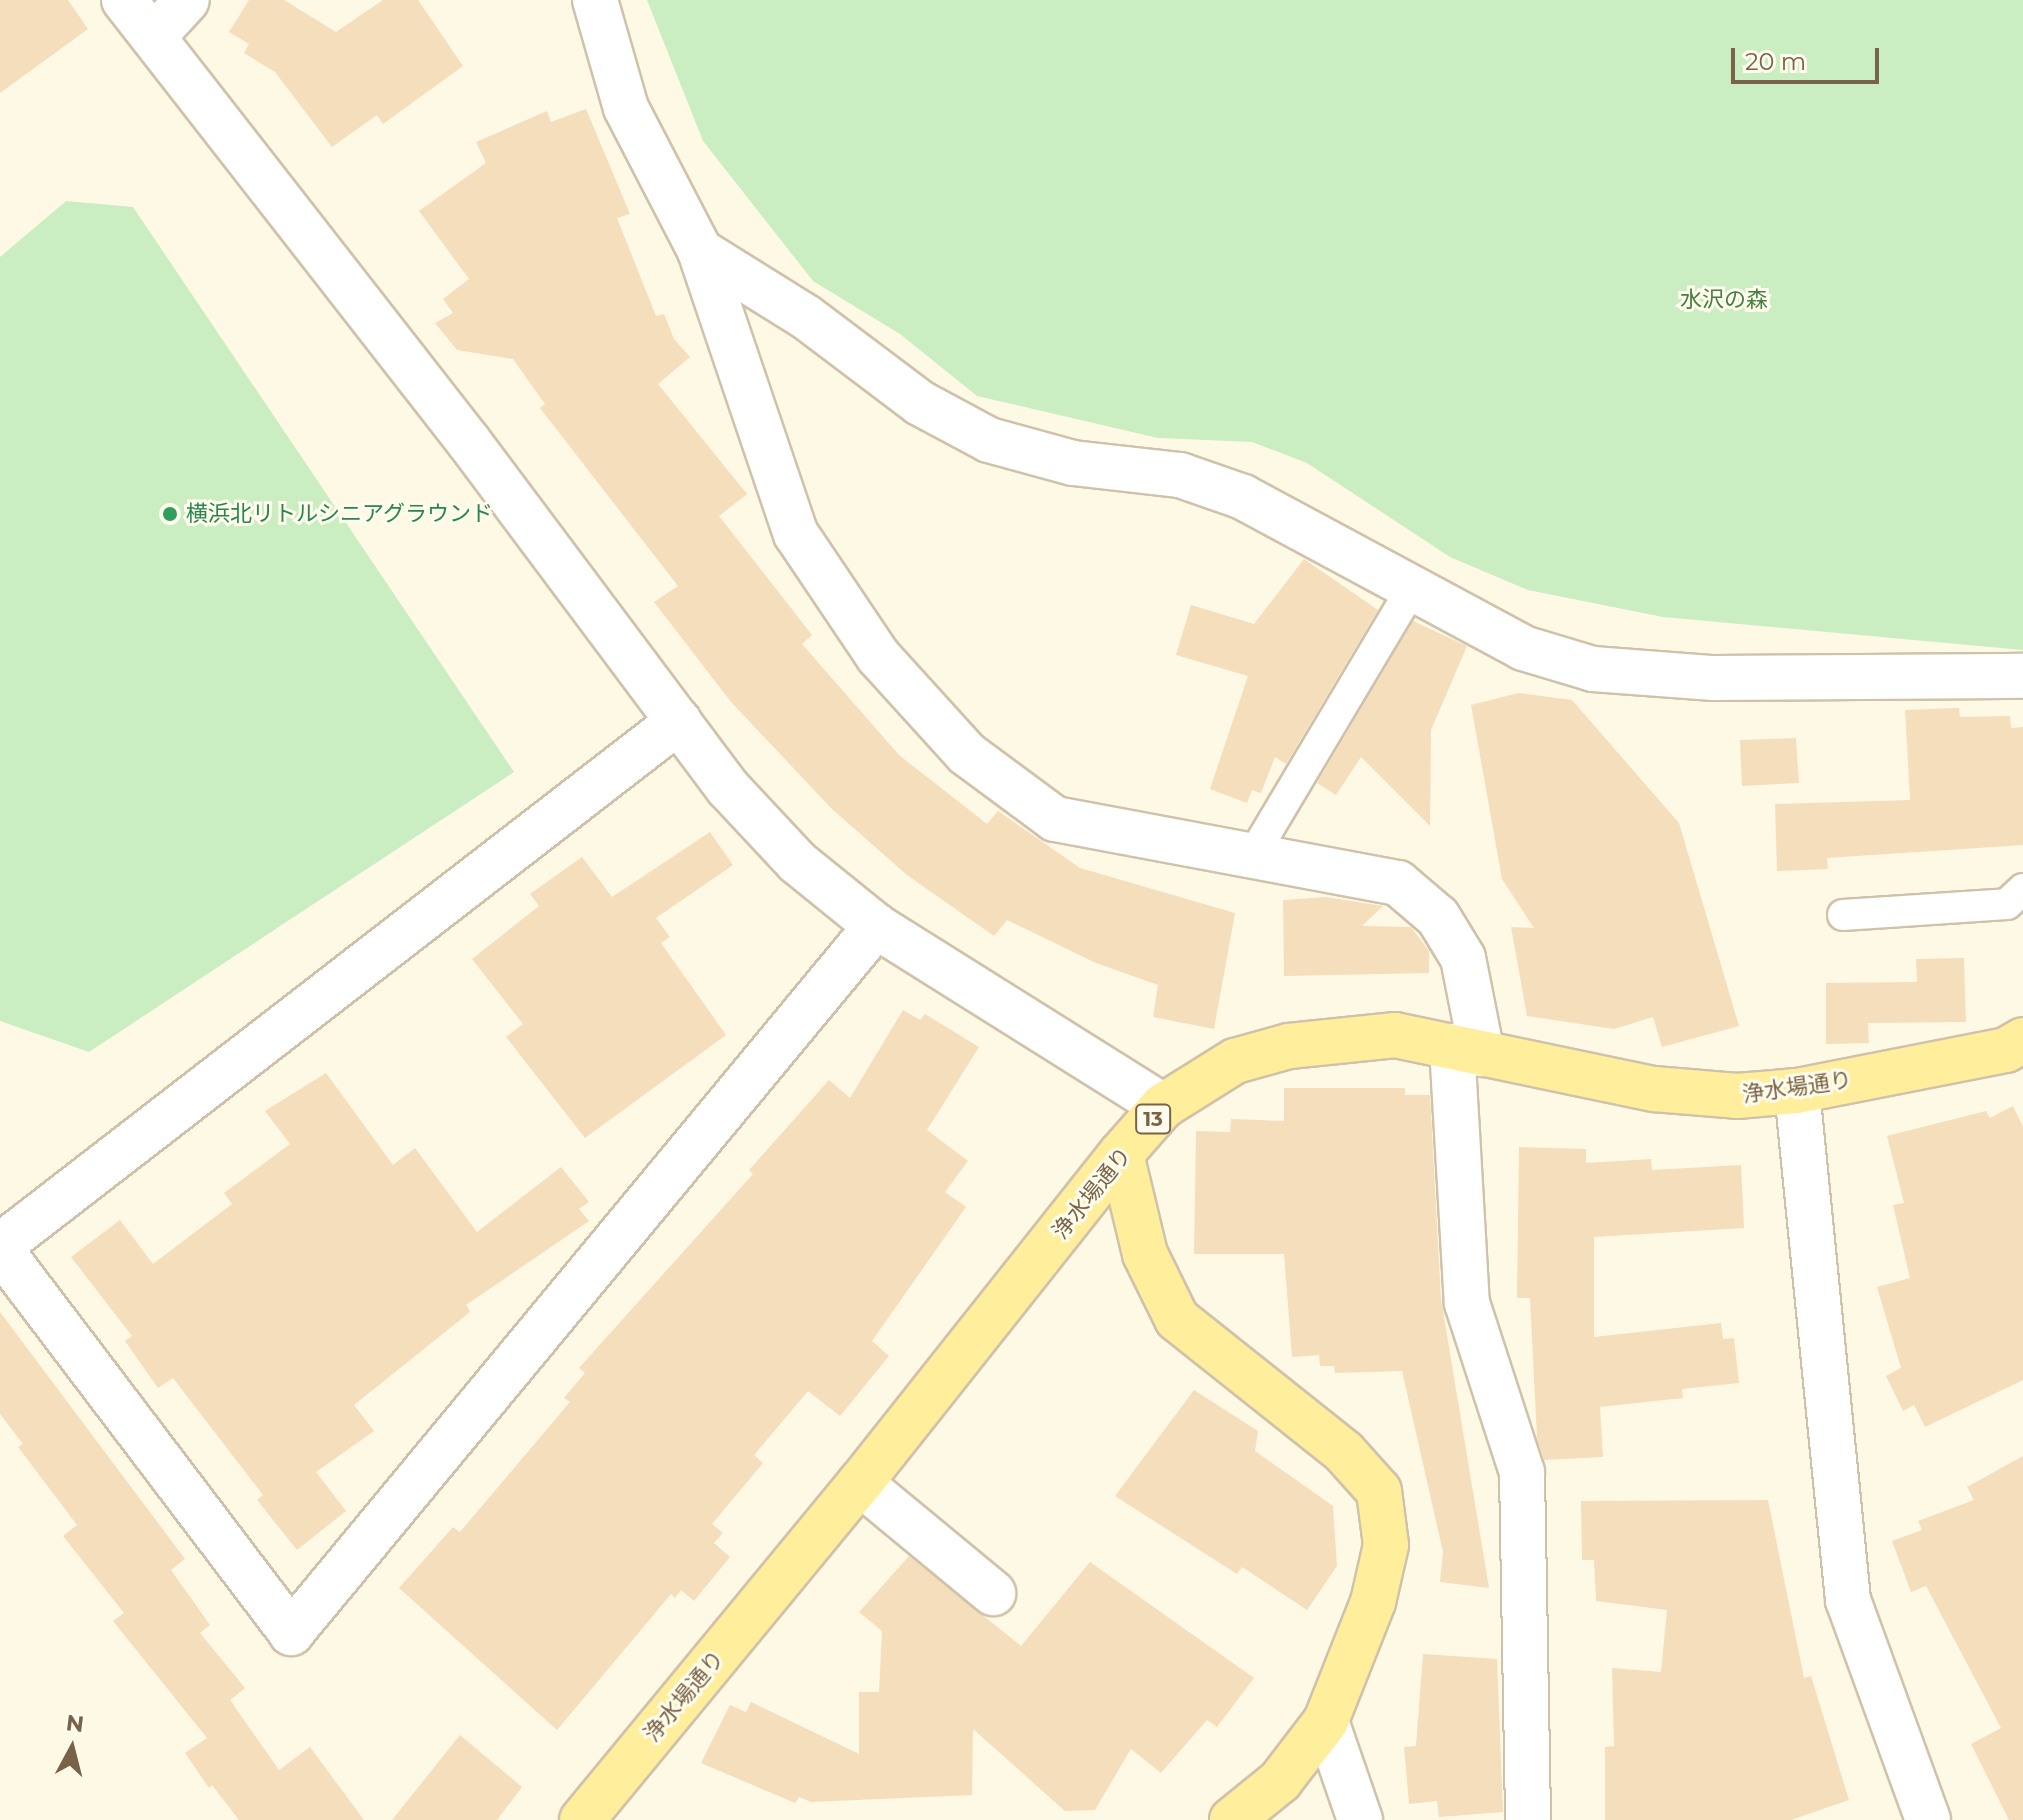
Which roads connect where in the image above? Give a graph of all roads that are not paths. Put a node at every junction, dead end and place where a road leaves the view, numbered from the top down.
1 (124, 0) edge
2 (187, 0) edge
3 (595, 0) edge
4 (155, 35) junction
5 (700, 251) junction
6 (1410, 592) junction
7 (2023, 676) edge
8 (679, 721) junction
9 (1253, 855) junction
10 (2023, 889) edge
11 (1843, 915) dead end
12 (876, 926) junction
13 (1467, 1050) junction
14 (2017, 1053) edge
15 (1797, 1091) junction
16 (1163, 1106) junction
17 (1121, 1154) junction
18 (0, 1248) edge
19 (860, 1483) junction
20 (993, 1593) dead end
21 (1326, 1721) junction
22 (582, 1820) edge
23 (1232, 1820) edge
24 (1360, 1820) edge
25 (1528, 1820) edge
26 (1928, 1820) edge

1 - 4 street
2 - 4 street
3 - 5 street
4 - 8 street
5 - 6 street
5 - 9 street
6 - 7 street
6 - 9 lane
8 - 12 street
8 - 18 street
9 - 13 street
10 - 11 lane
12 - 16 street
12 - 18 street
13 - 15 main road, 浄水場通り / 13
13 - 16 main road, 浄水場通り / 13
13 - 25 street
14 - 15 main road, 浄水場通り / 13
15 - 26 street
16 - 17 main road, 浄水場通り / 13
17 - 19 main road, 浄水場通り / 13
17 - 21 main road, 13
19 - 20 street
19 - 22 main road, 浄水場通り / 13
21 - 23 main road, 13
21 - 24 street

